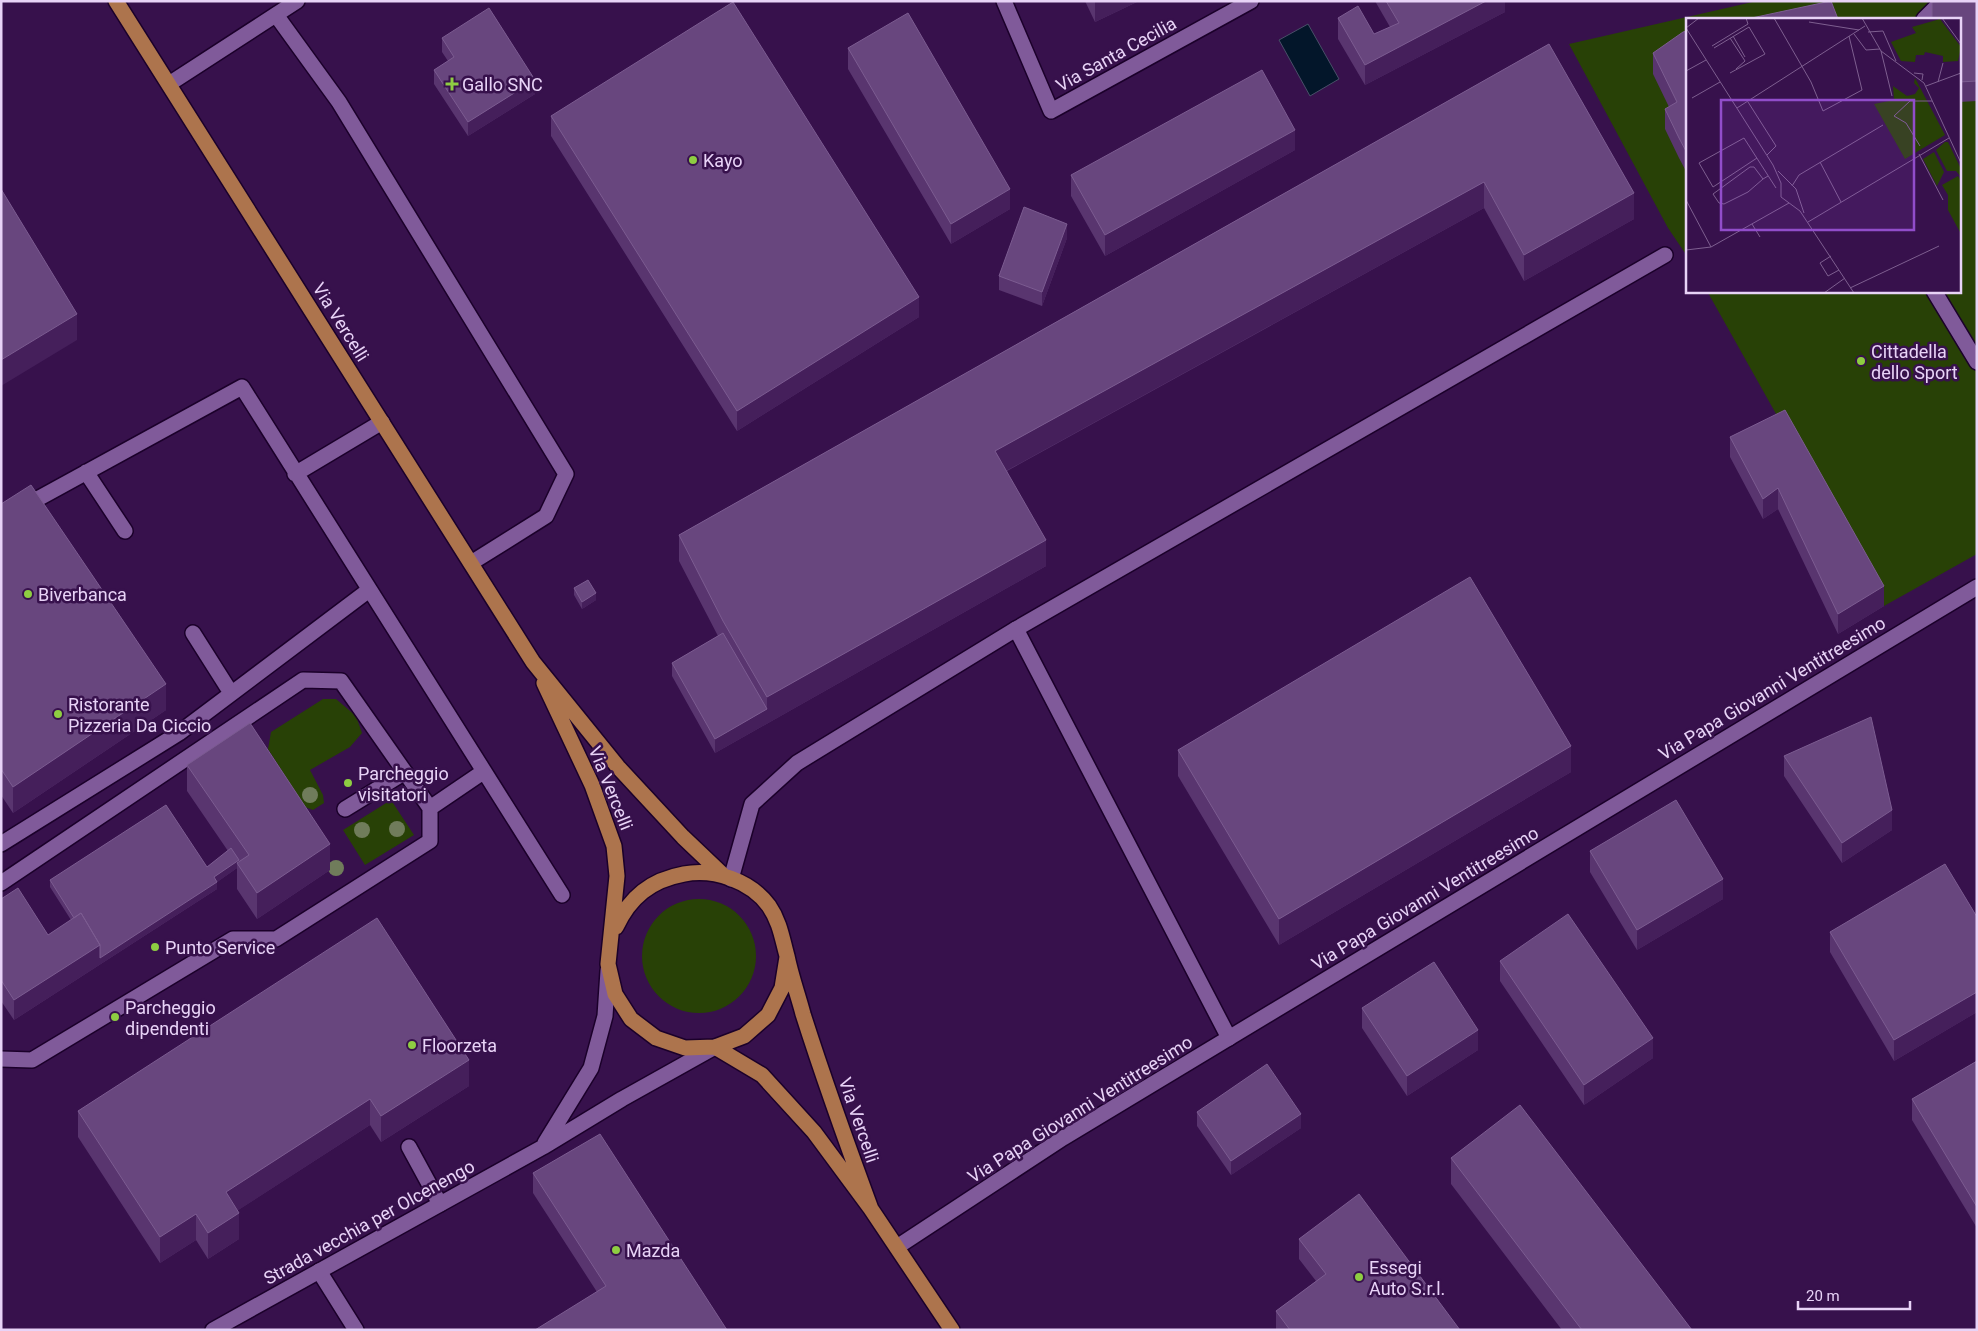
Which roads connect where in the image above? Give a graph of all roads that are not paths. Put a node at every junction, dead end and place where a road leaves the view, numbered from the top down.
1 (116, 1) edge
2 (297, 1) edge
3 (1004, 1) edge
4 (1251, 1) edge
5 (1977, 6) edge
6 (276, 15) junction
7 (1925, 18) edge
8 (169, 84) junction
9 (1665, 254) dead end
10 (1935, 292) edge
11 (1977, 362) edge
12 (382, 422) junction
13 (86, 472) junction
14 (296, 474) junction
15 (1, 519) edge
16 (125, 531) dead end
17 (471, 563) junction
18 (1977, 586) edge
19 (369, 590) junction
20 (1016, 630) junction
21 (193, 633) dead end
22 (533, 662) junction
23 (232, 693) junction
24 (405, 772) junction
25 (484, 772) junction
26 (430, 808) junction
27 (345, 809) dead end
28 (1, 844) edge
29 (727, 877) junction
30 (1, 883) edge
31 (562, 895) dead end
32 (612, 937) junction
33 (787, 957) junction
34 (608, 964) junction
35 (1228, 1038) junction
36 (715, 1047) junction
37 (1, 1059) edge
38 (543, 1146) junction
39 (409, 1147) dead end
40 (440, 1204) junction
41 (871, 1208) junction
42 (898, 1247) junction
43 (319, 1270) junction
44 (213, 1330) edge
45 (356, 1330) edge
46 (952, 1330) edge

1 - 8 main road, Via Vercelli
2 - 6 street
3 - 4 street, Via Santa Cecilia
5 - 7 street
6 - 8 street
6 - 17 street
8 - 12 main road, Via Vercelli
9 - 20 street
10 - 11 street
12 - 14 street
12 - 17 main road, Via Vercelli
13 - 14 street
13 - 15 street
13 - 16 street
14 - 19 street
17 - 22 main road, Via Vercelli
18 - 35 street, Via Papa Giovanni Ventitreesimo
19 - 23 street
19 - 25 street
20 - 29 street
20 - 35 street
21 - 23 street
22 - 29 main road, Via Vercelli
22 - 32 main road, Via Vercelli
23 - 28 street
24 - 26 street
24 - 27 street
24 - 30 street
25 - 26 street
25 - 31 street
26 - 37 street
29 - 32 main road, Via Vercelli
29 - 33 main road, Via Vercelli
32 - 34 main road, Via Vercelli
33 - 36 main road, Via Vercelli
33 - 41 main road, Via Vercelli
34 - 36 main road, Via Vercelli
34 - 38 street, Strada vecchia per Olcenengo
35 - 42 street, Via Papa Giovanni Ventitreesimo
36 - 38 street, Strada vecchia per Olcenengo
36 - 41 main road, Via Vercelli
38 - 40 street, Strada vecchia per Olcenengo
39 - 40 street
40 - 43 street, Strada vecchia per Olcenengo
41 - 42 main road, Via Vercelli
42 - 46 main road, Via Vercelli
43 - 44 street, Strada vecchia per Olcenengo
43 - 45 street

